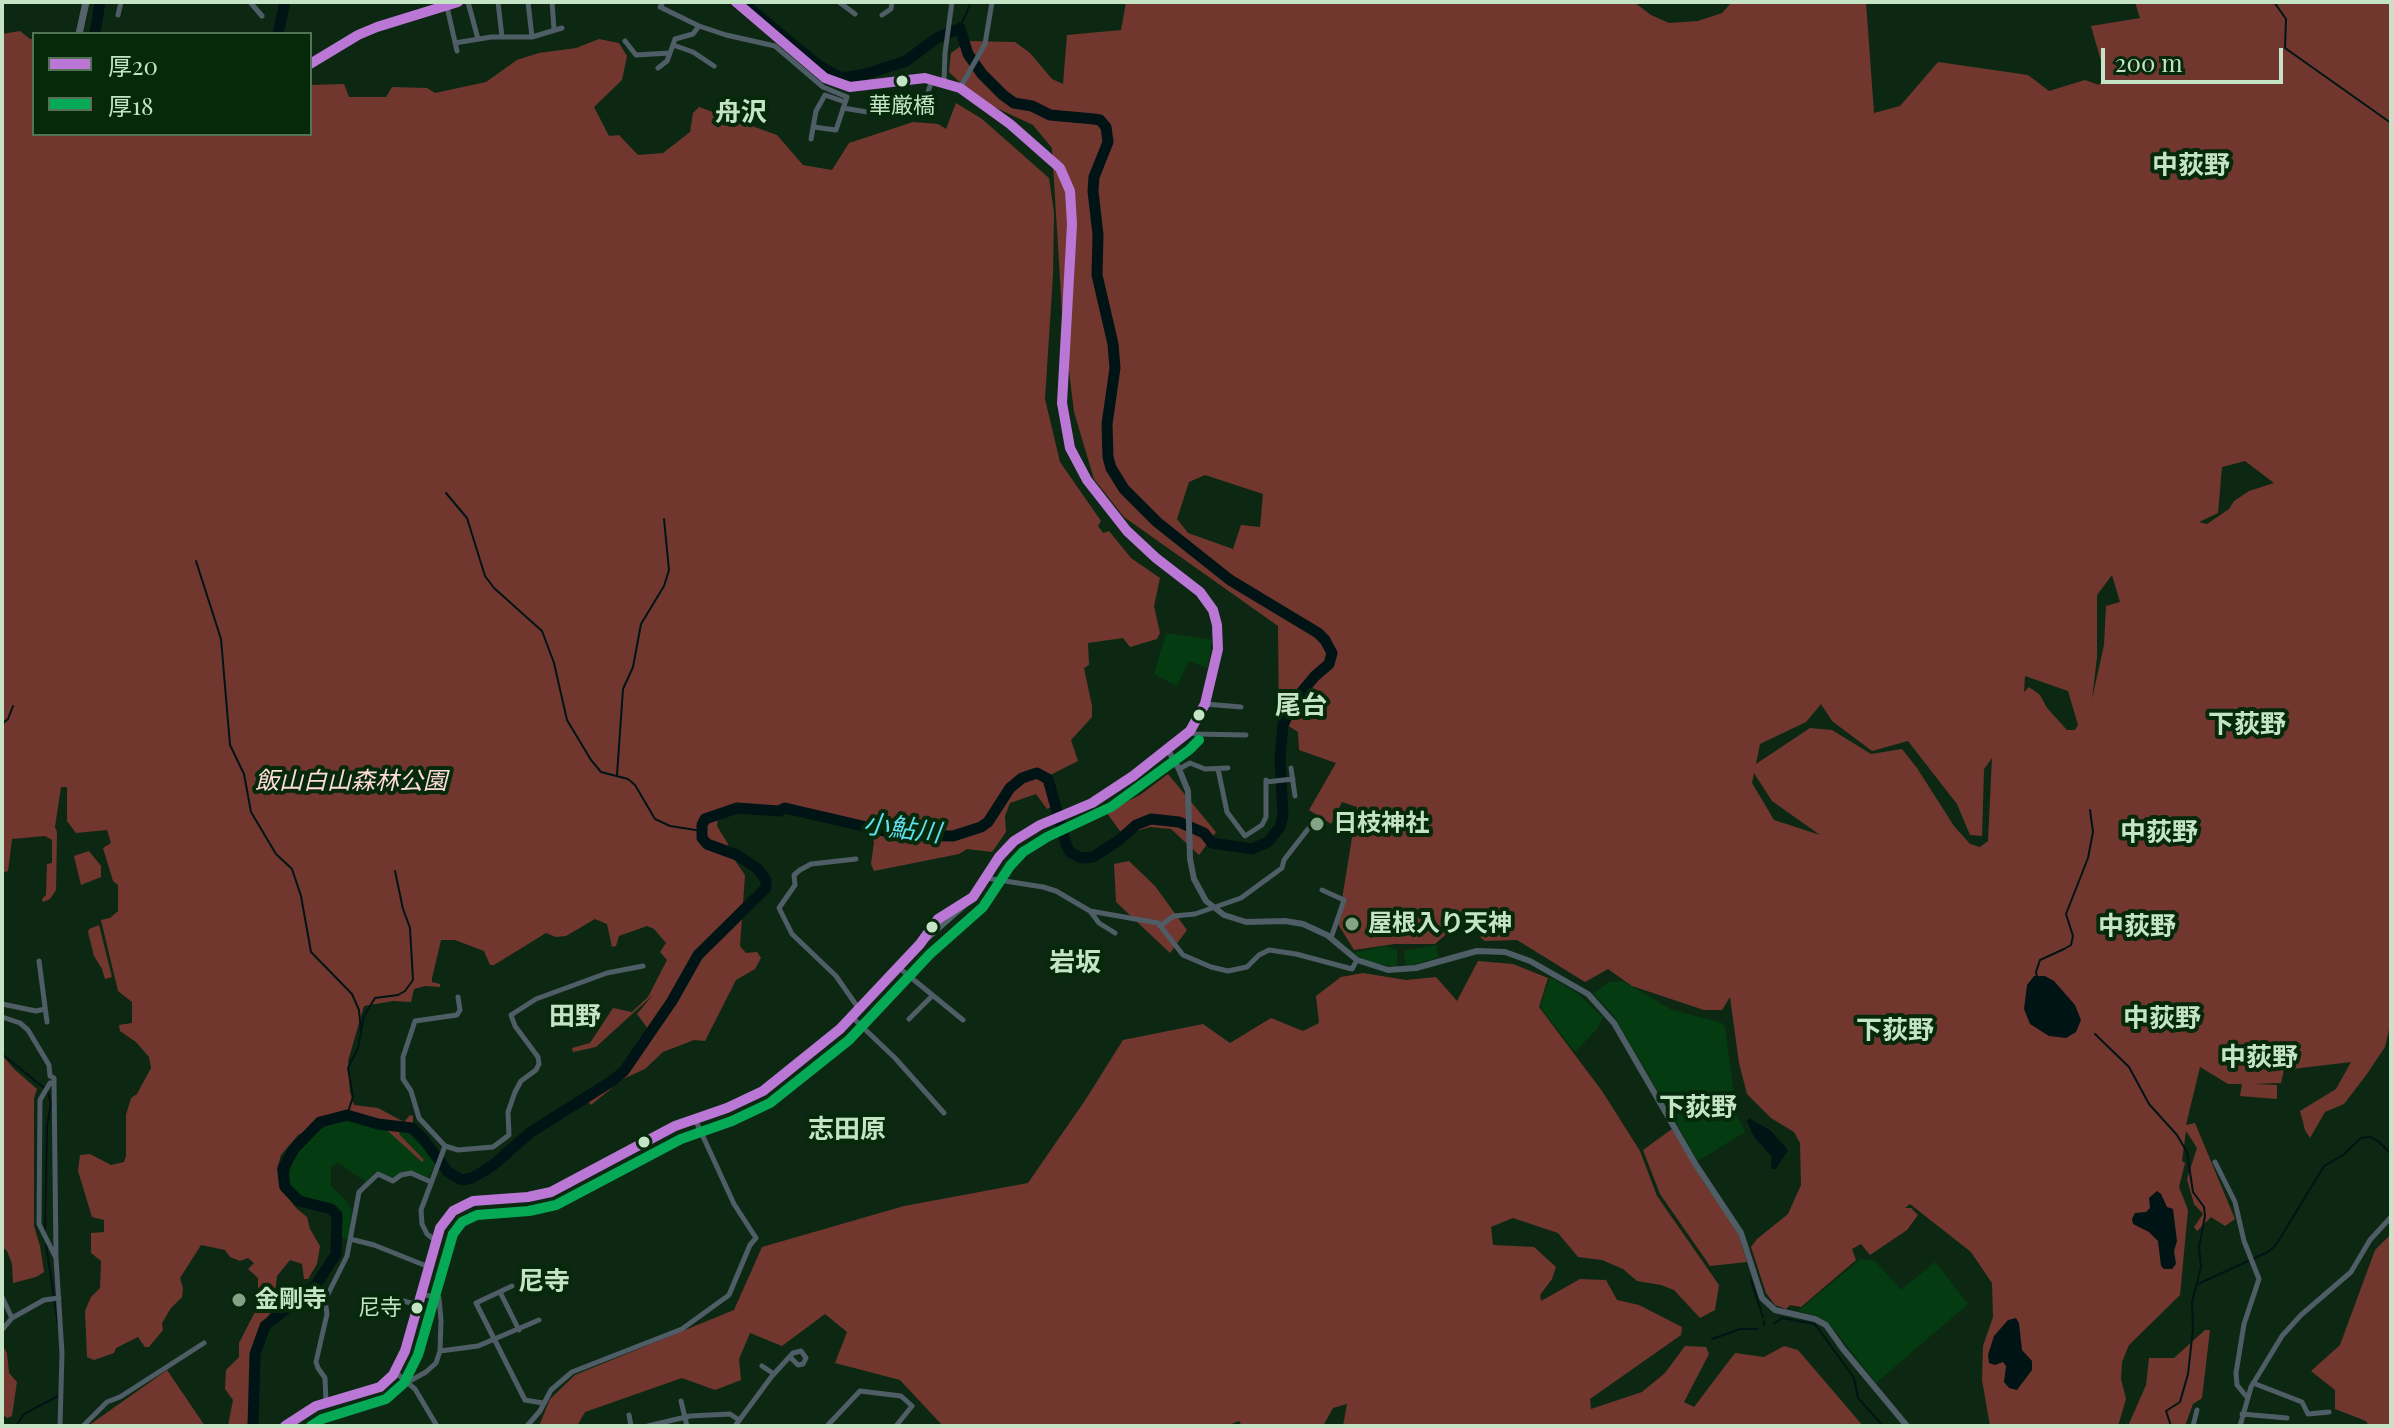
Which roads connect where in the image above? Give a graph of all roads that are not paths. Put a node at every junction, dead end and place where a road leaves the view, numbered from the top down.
1 (86, 2) edge
2 (121, 2) edge
3 (250, 2) edge
4 (468, 2) edge
5 (498, 2) edge
6 (528, 2) edge
7 (552, 2) edge
8 (663, 2) edge
9 (736, 2) edge
10 (839, 2) edge
11 (892, 2) edge
12 (952, 2) edge
13 (992, 2) edge
14 (452, 4) edge
15 (855, 14) dead end
16 (118, 15) dead end
17 (882, 15) dead end
18 (262, 16) dead end
19 (699, 26) junction
20 (562, 28) dead end
21 (554, 29) junction
22 (79, 32) edge
23 (502, 37) junction
24 (532, 37) junction
25 (478, 39) junction
26 (625, 41) dead end
27 (455, 43) junction
28 (673, 45) junction
29 (457, 51) dead end
30 (670, 53) junction
31 (312, 63) edge
32 (714, 66) dead end
33 (658, 68) dead end
34 (816, 76) junction
35 (933, 80) junction
36 (944, 81) junction
37 (960, 88) junction
38 (844, 105) junction
39 (814, 127) junction
40 (811, 139) dead end
41 (1205, 704) junction
42 (1241, 707) dead end
43 (1192, 728) junction
44 (1246, 735) dead end
45 (1168, 750) junction
46 (1183, 759) dead end
47 (1190, 763) junction
48 (1228, 768) dead end
49 (1291, 768) dead end
50 (1179, 769) junction
51 (1218, 769) junction
52 (1292, 779) junction
53 (1295, 796) dead end
54 (1308, 829) dead end
55 (856, 859) dead end
56 (986, 878) junction
57 (1322, 890) dead end
58 (1214, 908) junction
59 (1090, 911) junction
60 (1160, 926) junction
61 (1115, 933) dead end
62 (1331, 938) junction
63 (1357, 960) junction
64 (39, 961) dead end
65 (643, 966) dead end
66 (898, 967) junction
67 (932, 996) junction
68 (458, 997) dead end
69 (2, 1004) edge
70 (45, 1009) junction
71 (860, 1010) junction
72 (2, 1017) edge
73 (852, 1017) junction
74 (909, 1019) dead end
75 (963, 1020) dead end
76 (47, 1022) dead end
77 (54, 1084) junction
78 (944, 1113) dead end
79 (695, 1119) junction
80 (444, 1149) junction
81 (2215, 1162) dead end
82 (431, 1181) junction
83 (2391, 1217) edge
84 (350, 1239) junction
85 (436, 1241) junction
86 (56, 1258) junction
87 (429, 1267) junction
88 (512, 1286) dead end
89 (500, 1292) junction
90 (421, 1294) junction
91 (2, 1297) edge
92 (389, 1297) dead end
93 (59, 1298) junction
94 (418, 1305) junction
95 (12, 1318) junction
96 (539, 1320) dead end
97 (2, 1330) edge
98 (519, 1330) junction
99 (494, 1340) junction
100 (204, 1343) dead end
101 (440, 1351) junction
102 (790, 1357) dead end
103 (762, 1366) dead end
104 (395, 1372) junction
105 (774, 1374) junction
106 (408, 1382) junction
107 (2253, 1383) junction
108 (2247, 1397) junction
109 (681, 1401) dead end
110 (326, 1403) junction
111 (543, 1403) junction
112 (751, 1404) junction
113 (759, 1410) dead end
114 (2197, 1410) dead end
115 (2329, 1412) dead end
116 (2242, 1414) junction
117 (629, 1415) dead end
118 (685, 1417) junction
119 (2287, 1418) dead end
120 (737, 1423) edge
121 (2196, 1424) edge
122 (60, 1426) edge
123 (83, 1426) edge
124 (285, 1426) edge
125 (437, 1426) edge
126 (527, 1426) edge
127 (631, 1426) edge
128 (650, 1426) edge
129 (687, 1426) edge
130 (827, 1426) edge
131 (896, 1426) edge
132 (1907, 1426) edge
133 (2240, 1426) edge

1 - 22 main road
2 - 16 street
3 - 18 street
4 - 25 street
5 - 23 street
6 - 24 street
7 - 21 street
8 - 19 street
9 - 34 main road
10 - 15 street
11 - 17 street
12 - 36 street
13 - 37 street
14 - 27 street
14 - 31 main road
19 - 28 street
19 - 34 street
20 - 21 street
21 - 24 street
23 - 24 street
23 - 25 street
25 - 27 street
26 - 30 street
27 - 29 street
28 - 30 street
28 - 32 street
30 - 33 street
34 - 35 main road
34 - 38 street
35 - 36 main road
35 - 38 street
36 - 37 main road
37 - 41 main road
38 - 39 street
38 - 39 street
39 - 40 street
41 - 42 street
41 - 43 main road
43 - 44 street
43 - 45 main road
45 - 50 street
45 - 56 main road
46 - 47 street
47 - 50 street
47 - 51 street
48 - 51 street
49 - 52 street
50 - 58 street
51 - 52 street
52 - 53 street
54 - 58 street
55 - 71 street
56 - 59 street
56 - 66 main road
57 - 62 street
58 - 60 street
58 - 62 street
59 - 60 street
59 - 61 street
60 - 63 street
62 - 63 street
63 - 132 street
64 - 70 street
65 - 80 street
66 - 67 street
66 - 71 main road
67 - 74 street
67 - 75 street
68 - 80 street
69 - 70 street
70 - 76 street
71 - 73 main road
72 - 77 street
73 - 78 street
73 - 79 main road
77 - 86 street
77 - 86 street
79 - 85 main road
79 - 111 street
80 - 82 street
81 - 108 street
82 - 84 street
82 - 85 street
83 - 107 street
84 - 87 street
84 - 110 street
85 - 87 main road
86 - 93 street
87 - 90 main road
88 - 89 street
89 - 98 street
89 - 99 street
90 - 94 main road
90 - 101 street
91 - 95 street
92 - 94 street
93 - 95 street
93 - 122 street
94 - 104 main road
95 - 97 street
96 - 98 street
98 - 99 street
99 - 101 street
99 - 111 street
100 - 123 street
101 - 106 street
102 - 105 street
103 - 105 street
104 - 106 street
104 - 110 main road
105 - 112 street
106 - 125 street
107 - 108 street
107 - 115 street
108 - 116 street
109 - 118 street
110 - 124 main road
111 - 126 street
112 - 113 street
112 - 120 street
114 - 121 street
116 - 119 street
116 - 133 street
117 - 127 street
118 - 120 street
118 - 128 street
118 - 129 street
130 - 131 street

